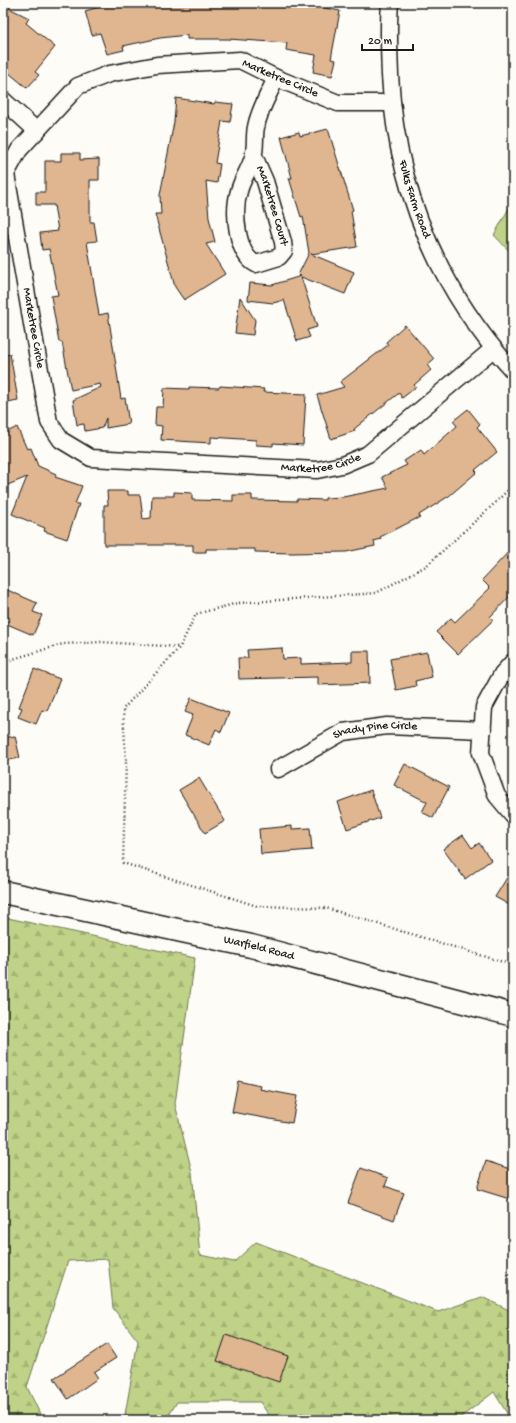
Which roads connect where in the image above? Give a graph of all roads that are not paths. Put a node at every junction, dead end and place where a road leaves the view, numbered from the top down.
1 (390, 3) edge
2 (276, 78) junction
3 (3, 100) edge
4 (392, 103) junction
5 (37, 131) junction
6 (254, 156) junction
7 (493, 349) junction
8 (513, 371) edge
9 (513, 662) edge
10 (483, 730) junction
11 (278, 769) dead end
12 (513, 815) edge
13 (3, 892) edge
14 (513, 1015) edge

1 - 4 street, Fulks Farm Road
2 - 4 street, Marketree Circle
2 - 5 street, Marketree Circle
2 - 6 street, Marketree Court
3 - 5 street
4 - 7 street, Fulks Farm Road
5 - 7 street, Marketree Circle
6 - 6 street, Marketree Court
7 - 8 street, Fulks Farm Road
9 - 10 street
10 - 11 street, Shady Pine Circle
10 - 12 street
13 - 14 street, Warfield Road

